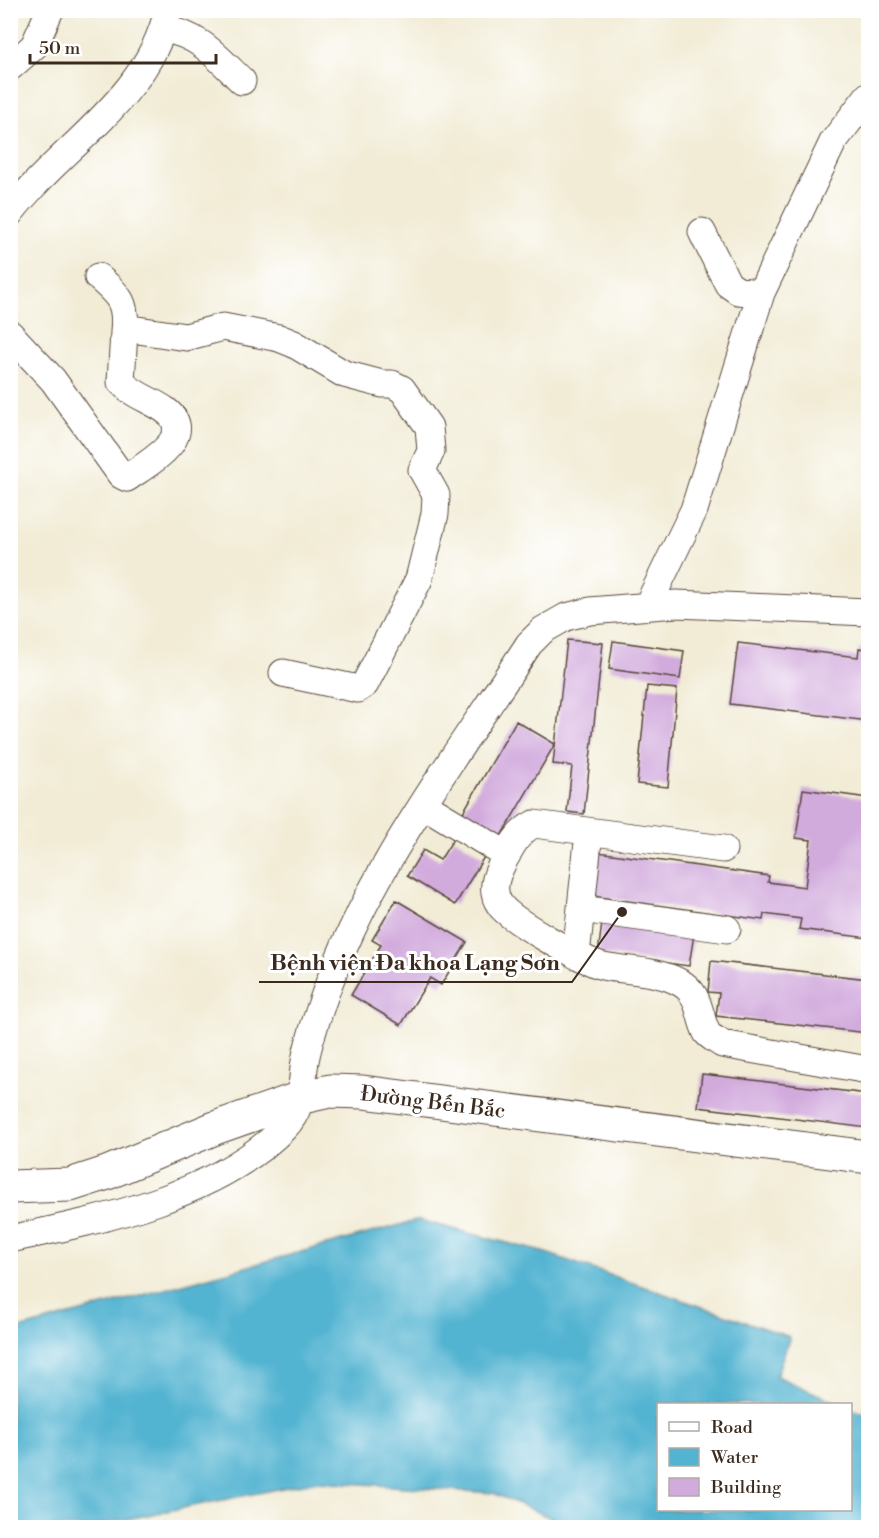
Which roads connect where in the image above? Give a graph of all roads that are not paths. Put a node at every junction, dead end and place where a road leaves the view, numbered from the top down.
1 (50, 10) edge
2 (166, 20) edge
3 (10, 67) edge
4 (242, 81) dead end
5 (868, 96) edge
6 (10, 213) edge
7 (702, 232) dead end
8 (98, 278) dead end
9 (761, 293) junction
10 (124, 332) junction
11 (10, 334) edge
12 (648, 606) junction
13 (868, 612) edge
14 (283, 673) dead end
15 (424, 805) junction
16 (589, 832) junction
17 (723, 849) dead end
18 (507, 855) junction
19 (581, 909) junction
20 (727, 928) dead end
21 (576, 955) junction
22 (868, 1070) edge
23 (303, 1098) junction
24 (868, 1157) edge
25 (10, 1187) edge
26 (10, 1239) edge

1 - 3 street
2 - 4 street
2 - 6 street
5 - 9 street
7 - 9 street
8 - 10 street
9 - 12 street
10 - 11 street
10 - 14 street
12 - 13 street
12 - 15 street
15 - 18 street
15 - 23 street
16 - 17 street
16 - 18 street
16 - 19 street
18 - 21 street
19 - 20 street
19 - 21 street
21 - 22 street
23 - 24 main road, Đường Bến Bắc
23 - 25 main road, Đường Bến Bắc
23 - 26 street

